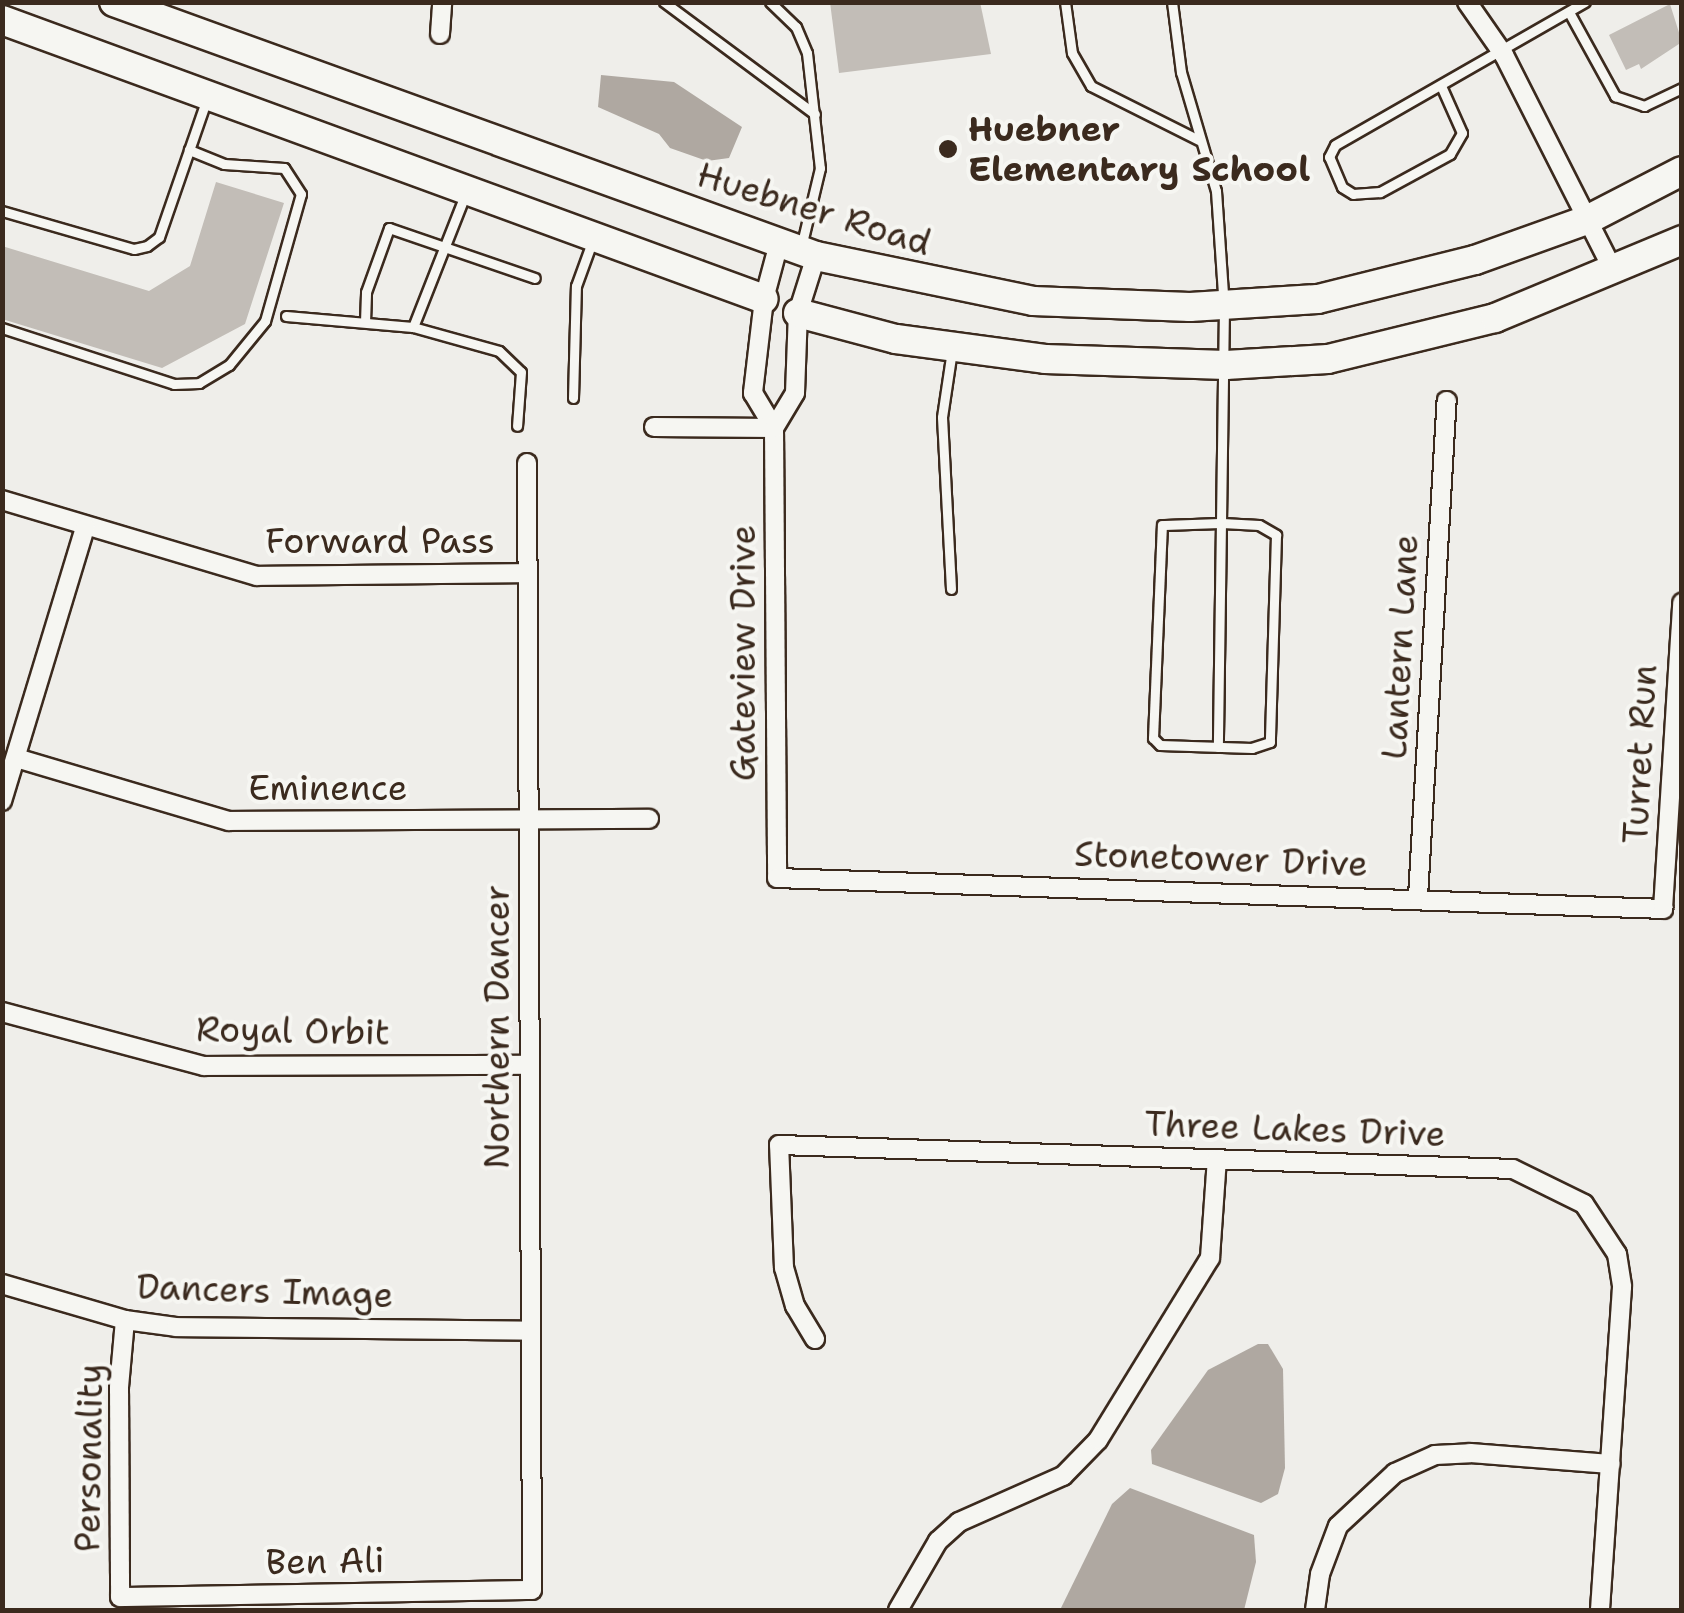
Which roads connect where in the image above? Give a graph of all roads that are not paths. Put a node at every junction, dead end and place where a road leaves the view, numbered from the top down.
1 (114, 2) edge
2 (442, 2) edge
3 (664, 2) edge
4 (770, 2) edge
5 (1065, 2) edge
6 (1172, 2) edge
7 (1466, 2) edge
8 (1585, 2) edge
9 (1570, 14) junction
10 (2, 20) edge
11 (440, 34) dead end
12 (1500, 50) junction
13 (1442, 88) junction
14 (1682, 88) edge
15 (208, 94) junction
16 (815, 114) junction
17 (1198, 140) junction
18 (189, 150) junction
19 (1682, 171) edge
20 (468, 187) junction
21 (2, 210) edge
22 (1587, 220) junction
23 (596, 234) junction
24 (1682, 240) edge
25 (444, 247) junction
26 (798, 250) junction
27 (1614, 272) junction
28 (535, 278) dead end
29 (764, 299) junction
30 (1224, 306) junction
31 (798, 313) junction
32 (286, 316) dead end
33 (365, 322) junction
34 (2, 328) edge
35 (413, 328) junction
36 (952, 348) junction
37 (1226, 365) junction
38 (573, 398) dead end
39 (1448, 401) dead end
40 (516, 426) dead end
41 (654, 426) dead end
42 (774, 428) junction
43 (527, 464) dead end
44 (2, 500) edge
45 (1222, 523) junction
46 (85, 527) junction
47 (528, 573) junction
48 (951, 589) dead end
49 (1682, 603) edge
50 (1218, 747) junction
51 (16, 758) junction
52 (2, 801) edge
53 (649, 819) dead end
54 (529, 820) junction
55 (777, 878) joint
56 (1418, 897) junction
57 (1663, 909) joint
58 (2, 1012) edge
59 (529, 1065) junction
60 (1217, 1159) junction
61 (2, 1284) edge
62 (125, 1320) junction
63 (530, 1330) junction
64 (815, 1339) dead end
65 (1611, 1464) junction
66 (532, 1590) joint
67 (120, 1597) joint
68 (898, 1610) edge
69 (1316, 1610) edge
70 (1600, 1610) edge

1 - 26 main road, Huebner Road
2 - 11 street
3 - 16 lane
4 - 16 lane
5 - 17 lane
6 - 17 lane
7 - 12 street
8 - 9 lane
9 - 12 lane
9 - 14 lane
10 - 15 main road
12 - 13 lane
12 - 22 street
13 - 13 lane
15 - 18 lane
15 - 20 main road
16 - 26 lane
17 - 30 lane
18 - 21 lane
18 - 34 lane
19 - 22 main road, Huebner Road
20 - 23 main road
20 - 25 lane
22 - 27 street
22 - 30 main road, Huebner Road
23 - 29 main road
23 - 38 lane
24 - 27 main road
25 - 28 lane
25 - 33 lane
25 - 35 lane
26 - 29 street, Gateview Drive
26 - 30 main road, Huebner Road
26 - 31 street, Gateview Drive
27 - 37 main road
29 - 42 street, Gateview Drive
30 - 37 lane
31 - 36 main road
31 - 42 street, Gateview Drive
32 - 33 lane
33 - 35 lane
35 - 40 lane
36 - 37 main road
36 - 48 lane
37 - 45 lane
39 - 56 street, Lantern Lane
41 - 42 street
42 - 55 street, Gateview Drive
43 - 47 street, Northern Dancer
44 - 46 street, Forward Pass
45 - 50 lane
45 - 50 lane
45 - 50 lane
46 - 47 street, Forward Pass
46 - 51 street
47 - 54 street, Northern Dancer
49 - 57 street, Turret Run
51 - 52 street
51 - 54 street, Eminence
53 - 54 street, Eminence
54 - 59 street, Northern Dancer
55 - 56 street, Stonetower Drive
56 - 57 street, Stonetower Drive
58 - 59 street, Royal Orbit
59 - 63 street, Northern Dancer
60 - 64 street, Three Lakes Drive
60 - 65 street, Three Lakes Drive
60 - 68 street
61 - 62 street, Dancers Image
62 - 63 street, Dancers Image
62 - 67 street, Personality
63 - 66 street, Northern Dancer
65 - 69 street
65 - 70 street, Three Lakes Drive
66 - 67 street, Ben Ali

